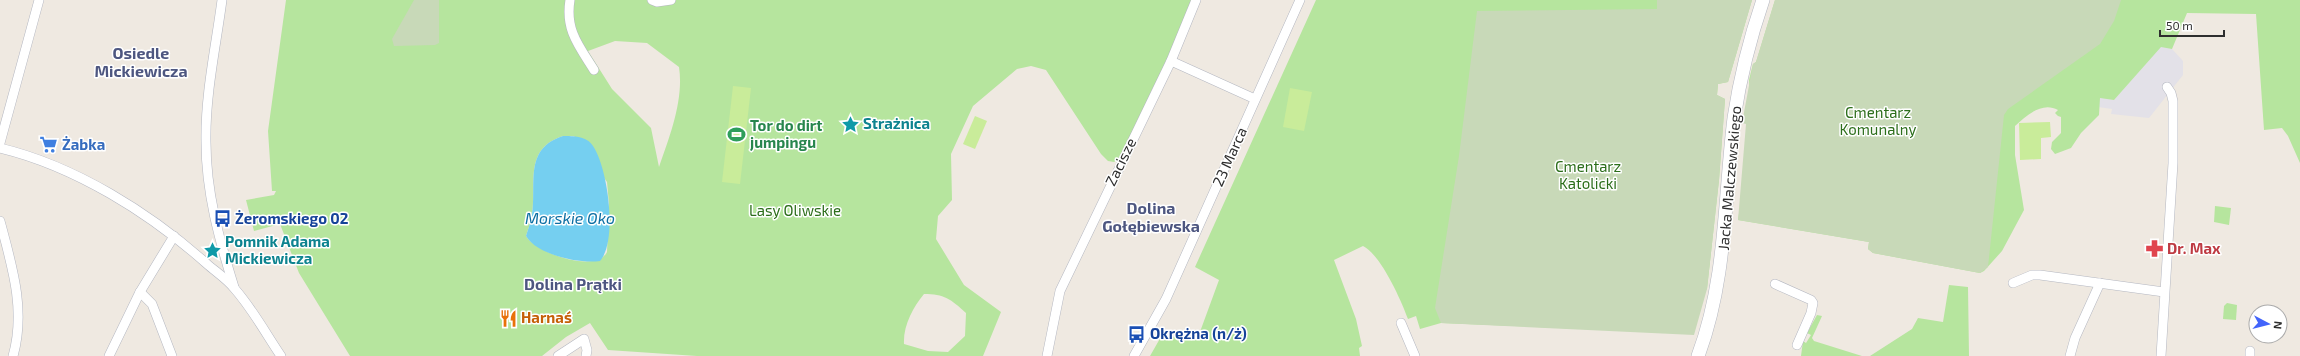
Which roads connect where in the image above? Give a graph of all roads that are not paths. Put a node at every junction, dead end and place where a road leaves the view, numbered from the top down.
1 (39, 0) edge
2 (222, 0) edge
3 (570, 0) edge
4 (652, 0) edge
5 (671, 0) edge
6 (1196, 0) edge
7 (1300, 0) edge
8 (1763, 0) edge
9 (1171, 61) junction
10 (594, 70) dead end
11 (2167, 87) dead end
12 (1255, 99) junction
13 (0, 143) edge
14 (0, 148) edge
15 (0, 221) edge
16 (174, 236) junction
17 (2013, 283) dead end
18 (2100, 283) junction
19 (1775, 284) dead end
20 (234, 288) junction
21 (140, 292) junction
22 (2164, 292) junction
23 (1402, 323) dead end
24 (1797, 345) dead end
25 (13, 356) edge
26 (109, 356) edge
27 (172, 356) edge
28 (280, 356) edge
29 (558, 356) edge
30 (586, 356) edge
31 (1047, 356) edge
32 (1134, 356) edge
33 (1415, 356) edge
34 (1698, 356) edge
35 (2070, 356) edge
36 (2161, 356) edge

1 - 13 street
2 - 20 street
3 - 10 street
4 - 5 street
6 - 9 street, Zacisze
7 - 12 street, 23 Marca
8 - 34 main road, Jacka Malczewskiego
9 - 12 street
9 - 31 street, Zacisze
11 - 22 street
12 - 32 street, 23 Marca
14 - 16 street
15 - 25 street
16 - 20 street
16 - 21 street
17 - 18 street
18 - 22 street
18 - 35 street
19 - 24 street
20 - 28 street
21 - 26 street
21 - 27 street
22 - 36 street
23 - 33 street
29 - 30 street

